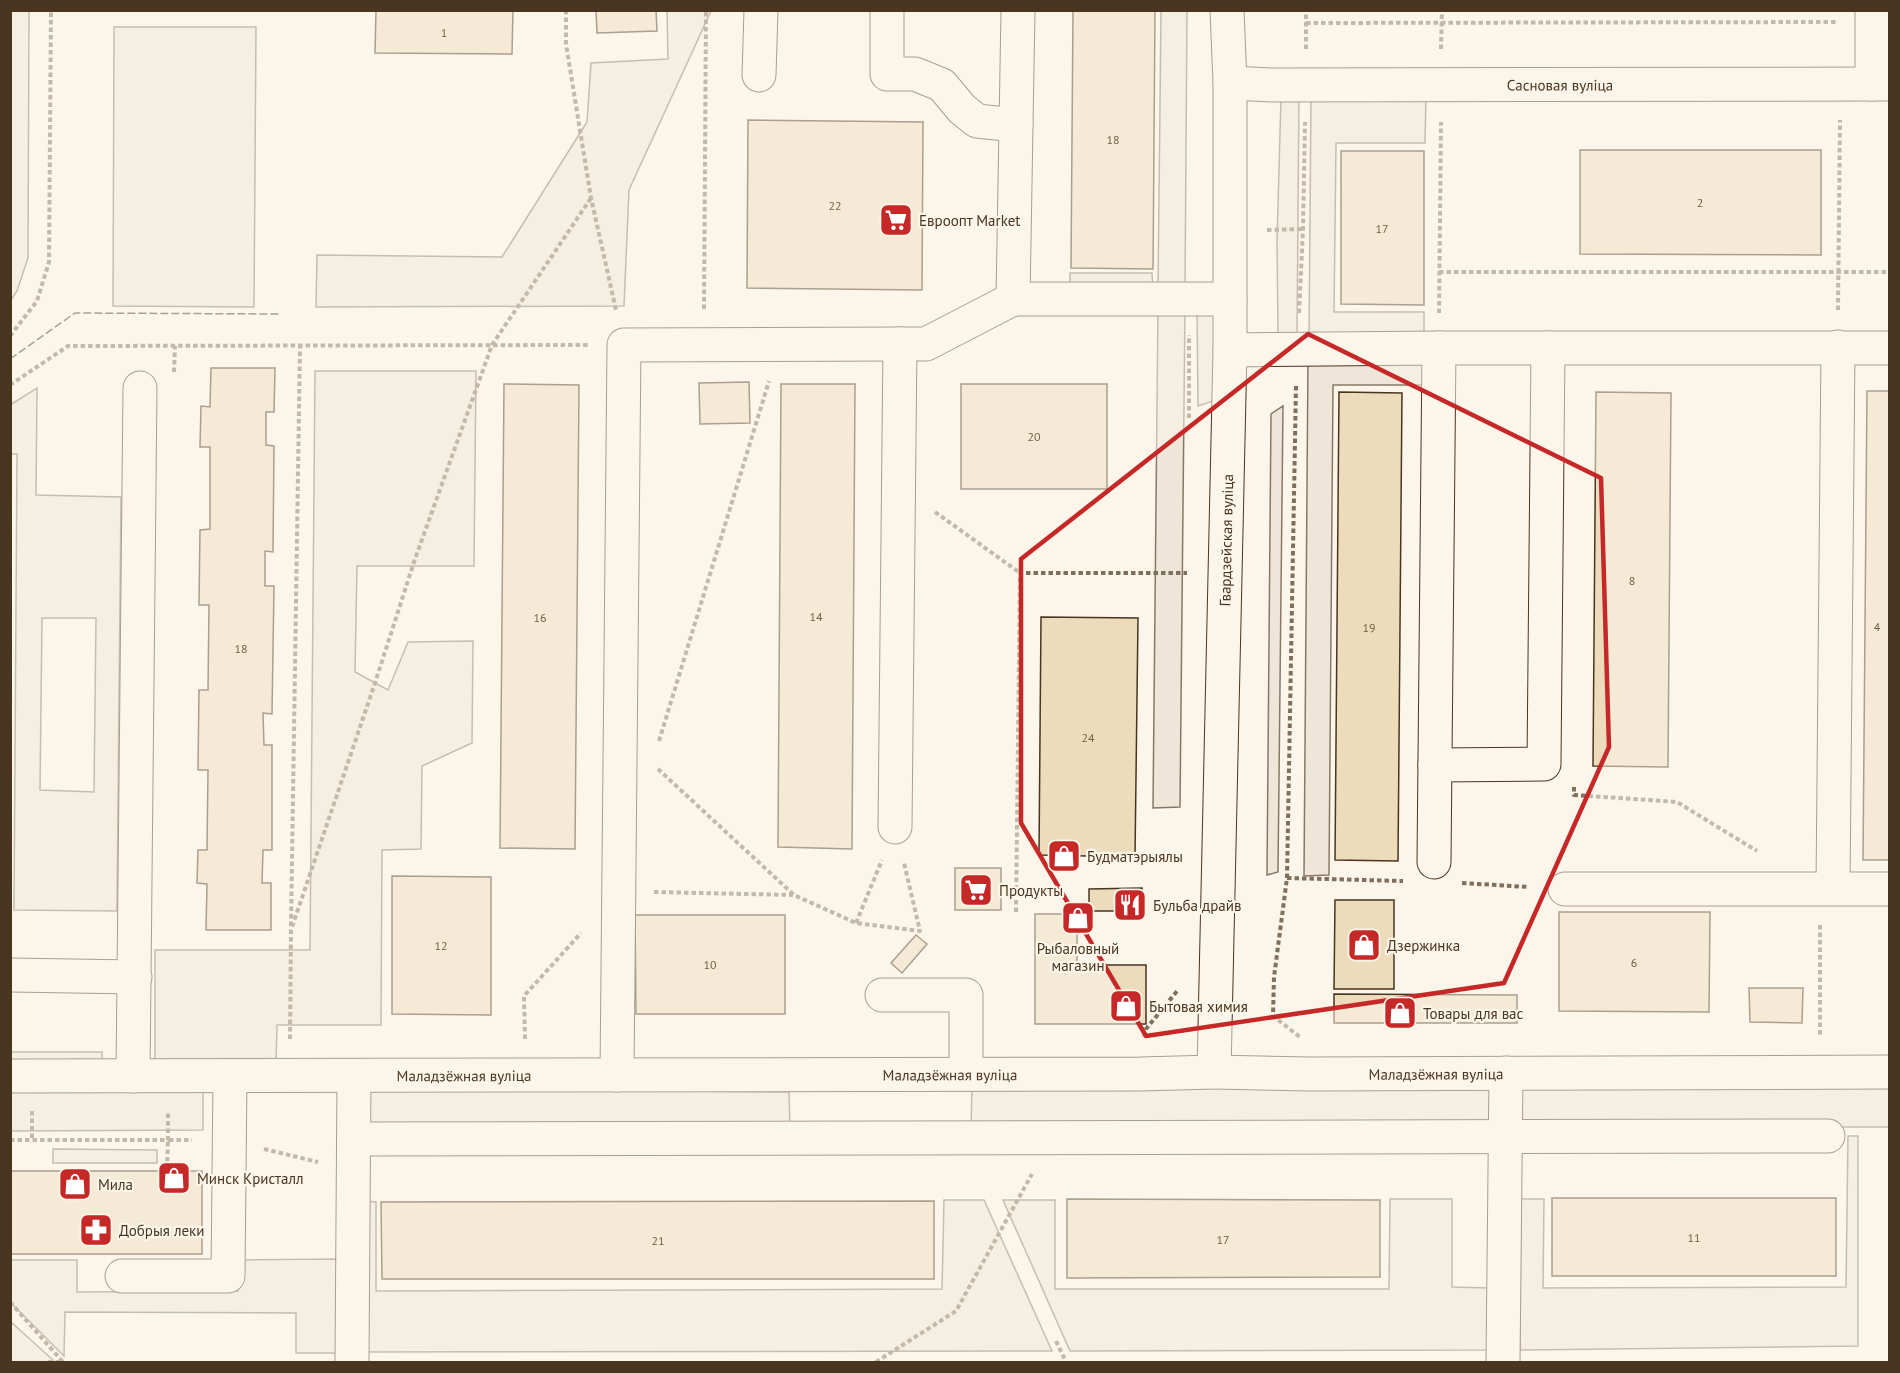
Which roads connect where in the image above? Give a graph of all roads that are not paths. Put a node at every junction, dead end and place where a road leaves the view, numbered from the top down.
1 (761, 10) edge
2 (887, 10) edge
3 (1018, 10) edge
4 (1227, 10) edge
5 (1872, 16) edge
6 (759, 75) dead end
7 (1230, 83) junction
8 (1867, 84) edge
9 (1016, 125) junction
10 (1013, 299) junction
11 (1230, 299) junction
12 (900, 344) junction
13 (1838, 347) junction
14 (1439, 348) junction
15 (1548, 348) junction
16 (1890, 348) edge
17 (1230, 350) junction
18 (140, 388) dead end
19 (1435, 765) junction
20 (895, 827) road end
21 (1434, 862) dead end
22 (1827, 888) junction
23 (1565, 889) dead end
24 (1890, 889) edge
25 (10, 975) edge
26 (135, 977) junction
27 (882, 995) dead end
28 (1214, 1072) junction
29 (1890, 1072) edge
30 (1506, 1073) junction
31 (966, 1074) junction
32 (616, 1075) junction
33 (10, 1076) edge
34 (133, 1076) junction
35 (230, 1076) junction
36 (354, 1076) junction
37 (1505, 1136) junction
38 (1828, 1136) dead end
39 (354, 1139) junction
40 (122, 1276) dead end
41 (352, 1362) edge
42 (1503, 1362) edge

1 - 6 street
2 - 9 street
3 - 9 street
4 - 7 street, Гвардзейская вуліца
5 - 8 street
7 - 8 street, Сасновая вуліца
7 - 11 street, Гвардзейская вуліца
9 - 10 street
10 - 11 street
10 - 12 street
11 - 17 street, Гвардзейская вуліца
12 - 20 street
12 - 32 street
13 - 15 street
13 - 16 street
13 - 22 street
14 - 15 street
14 - 17 street
14 - 19 street
15 - 19 street
17 - 28 street, Гвардзейская вуліца
18 - 26 street
19 - 21 street
22 - 23 street
22 - 24 street
25 - 26 street
26 - 34 street
27 - 31 street
28 - 30 street, Маладзёжная вуліца
28 - 31 street, Маладзёжная вуліца
29 - 30 street, Маладзёжная вуліца
30 - 37 street
31 - 32 street, Маладзёжная вуліца
32 - 36 street, Маладзёжная вуліца
33 - 34 street, Маладзёжная вуліца
34 - 35 street, Маладзёжная вуліца
35 - 36 street, Маладзёжная вуліца
35 - 40 street
36 - 39 street
37 - 38 street
37 - 39 street
37 - 42 street
39 - 41 street

